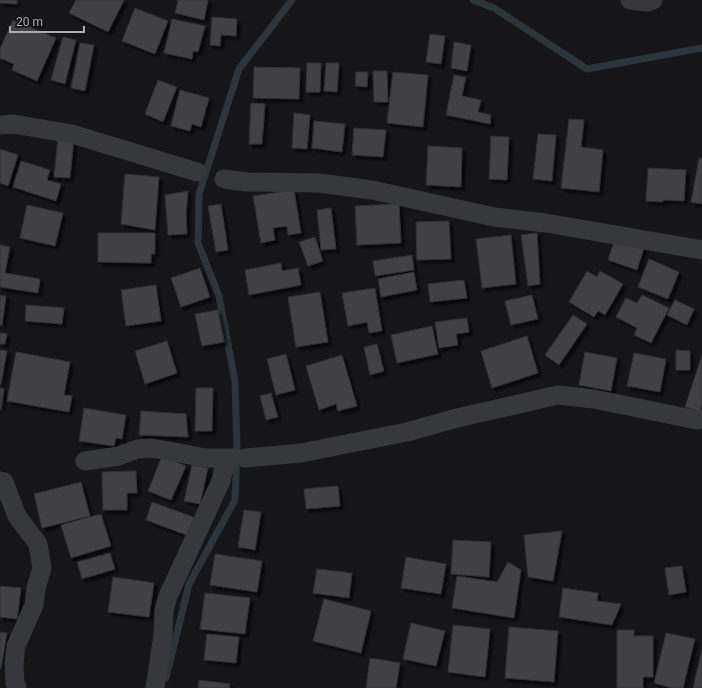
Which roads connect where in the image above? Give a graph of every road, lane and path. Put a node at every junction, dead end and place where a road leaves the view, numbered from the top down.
1 (630, 0) edge
2 (653, 0) edge
3 (0, 125) edge
4 (197, 172) dead end
5 (224, 179) dead end
6 (702, 250) edge
7 (702, 419) edge
8 (235, 458) junction
9 (85, 461) dead end
10 (0, 481) edge
11 (17, 688) edge
12 (155, 688) edge

1 - 2 street
3 - 4 street
5 - 6 street
7 - 8 street
8 - 9 street
8 - 12 street
10 - 11 street

